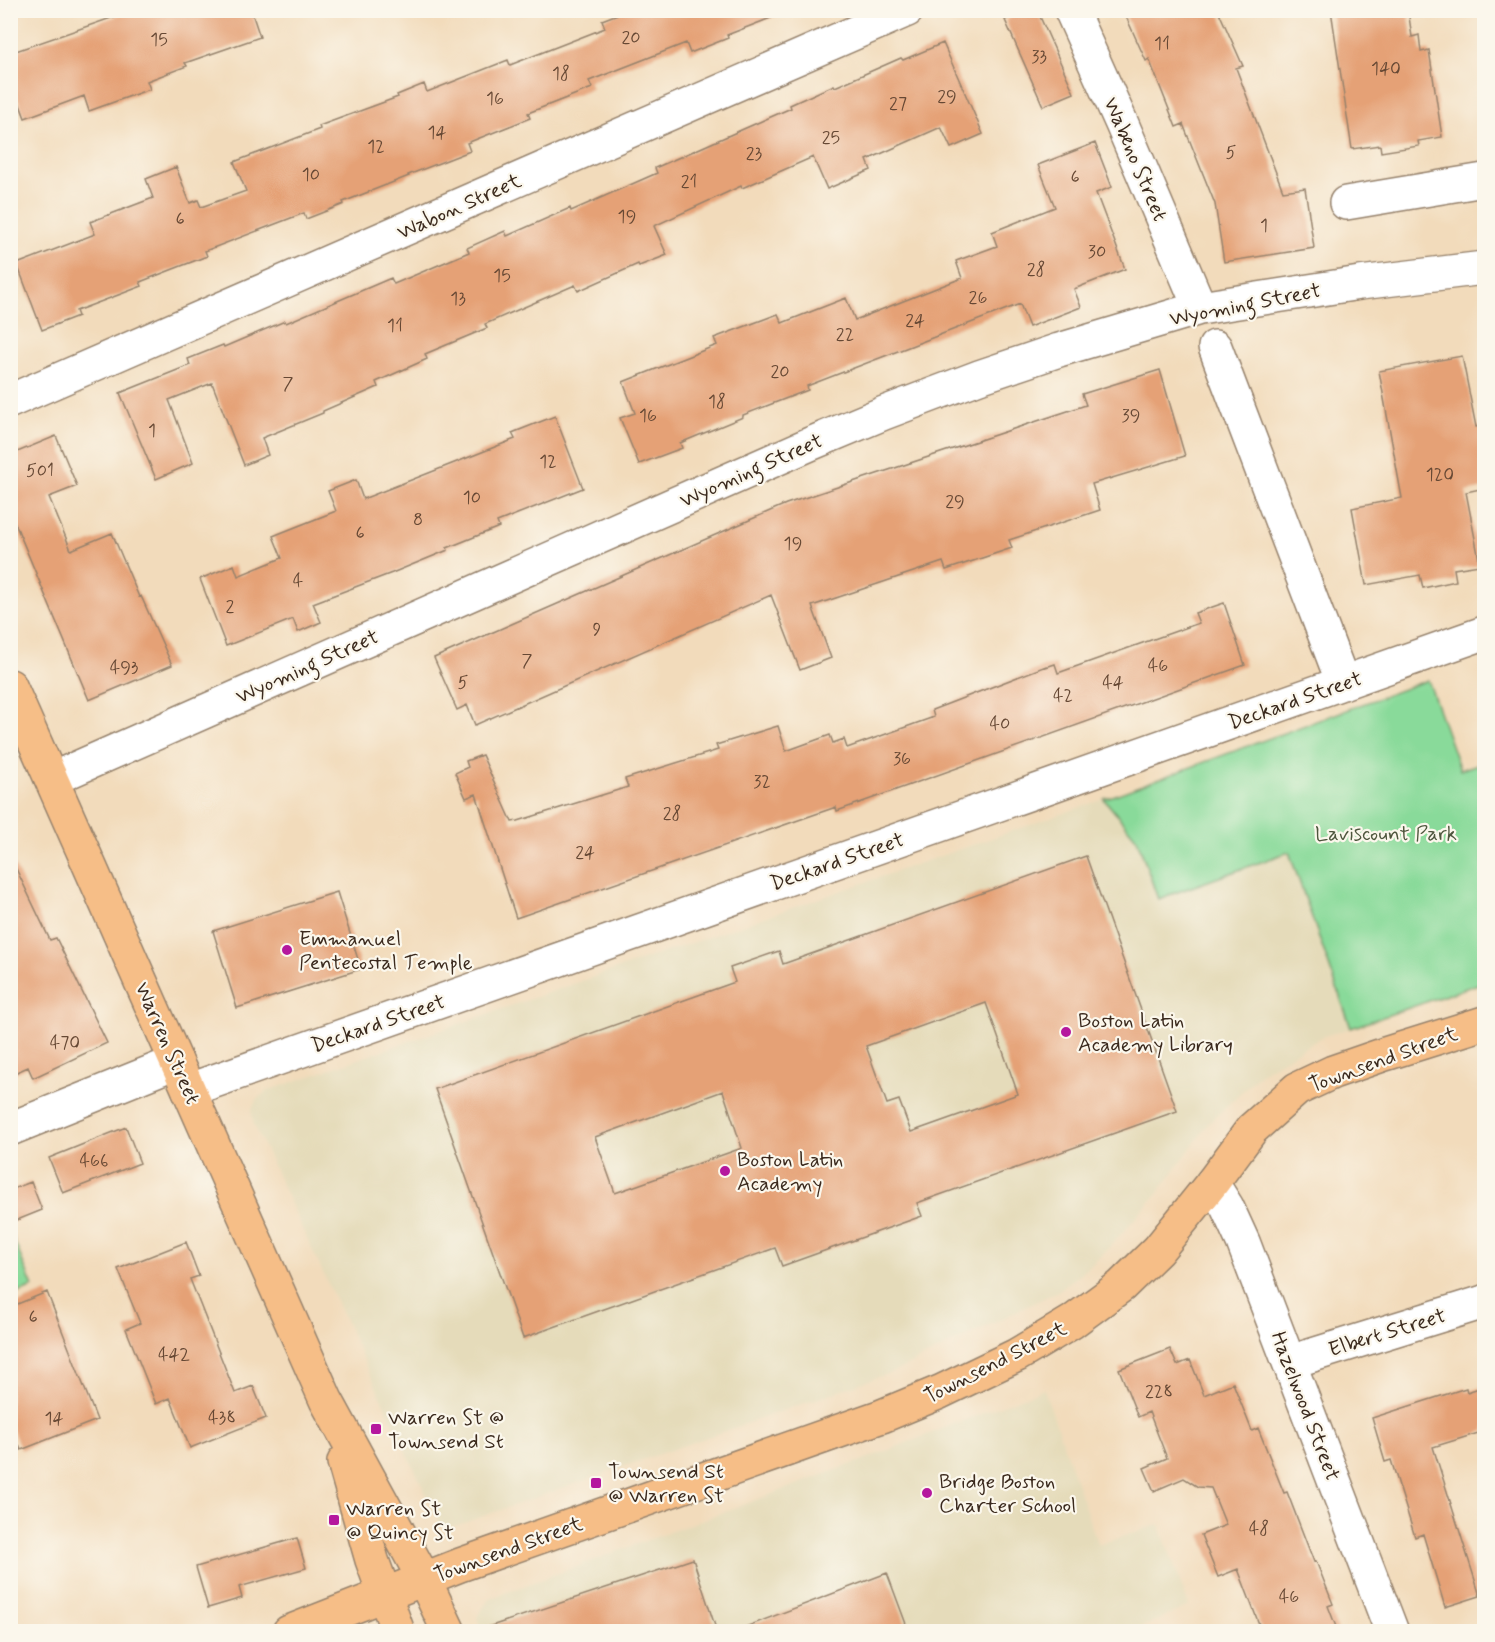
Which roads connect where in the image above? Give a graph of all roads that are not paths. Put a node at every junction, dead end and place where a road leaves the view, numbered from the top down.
1 (907, 10) edge
2 (1071, 10) edge
3 (1485, 180) edge
4 (1346, 203) dead end
5 (1485, 268) edge
6 (1200, 308) junction
7 (1215, 347) dead end
8 (10, 401) edge
9 (1485, 633) edge
10 (1343, 683) junction
11 (10, 686) edge
12 (52, 779) junction
13 (1485, 1023) edge
14 (183, 1076) junction
15 (10, 1129) edge
16 (1212, 1183) junction
17 (1485, 1302) edge
18 (1290, 1362) junction
19 (326, 1400) junction
20 (424, 1579) junction
21 (384, 1595) junction
22 (290, 1632) edge
23 (398, 1632) edge
24 (449, 1632) edge
25 (1392, 1632) edge

1 - 8 street, Wabon Street
2 - 6 street, Wabeno Street
3 - 4 street
5 - 6 street, Wyoming Street
6 - 12 street, Wyoming Street
7 - 10 street
9 - 10 street, Deckard Street
10 - 14 street, Deckard Street
11 - 12 main road, Warren Street
12 - 14 main road, Warren Street
13 - 16 main road, Townsend Street
14 - 15 street, Deckard Street
14 - 19 main road, Warren Street
16 - 18 street, Hazelwood Street
16 - 20 main road, Townsend Street
17 - 18 street, Elbert Street
18 - 25 street, Hazelwood Street
19 - 20 main road, Warren Street
19 - 21 main road, Warren Street
20 - 21 main road, Townsend Street
20 - 24 main road, Warren Street
21 - 22 main road, Townsend Street
21 - 23 main road, Warren Street

